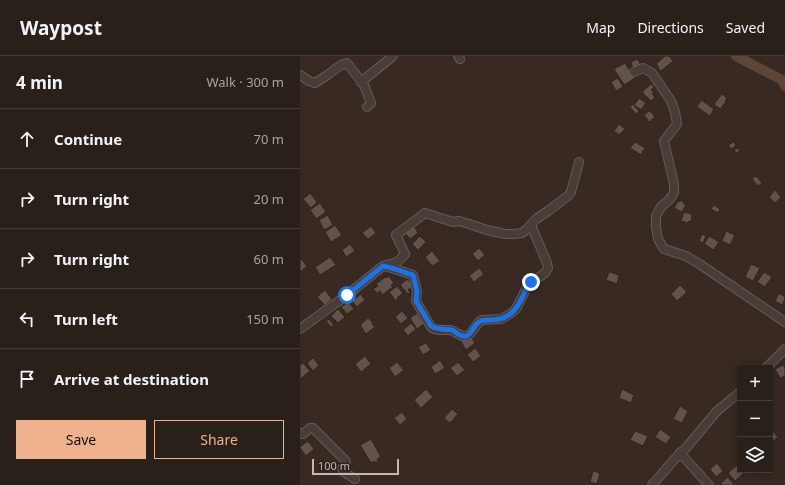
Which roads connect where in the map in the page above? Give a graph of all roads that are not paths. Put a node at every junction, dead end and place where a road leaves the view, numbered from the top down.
1 (392, 56) edge
2 (634, 72) dead end
3 (300, 75) edge
4 (362, 82) junction
5 (367, 107) dead end
6 (579, 162) dead end
7 (531, 225) junction
8 (383, 266) junction
9 (785, 322) edge
10 (300, 329) edge
11 (785, 349) edge
12 (769, 365) edge
13 (737, 394) edge
14 (300, 433) edge
15 (680, 453) junction
16 (355, 479) dead end
17 (652, 485) edge
18 (709, 485) edge

1 - 4 street
2 - 9 street
3 - 4 street
4 - 5 street
6 - 7 street
7 - 8 street
7 - 8 street
8 - 10 street
11 - 12 street
13 - 15 street
14 - 16 street
15 - 17 street
15 - 18 street

